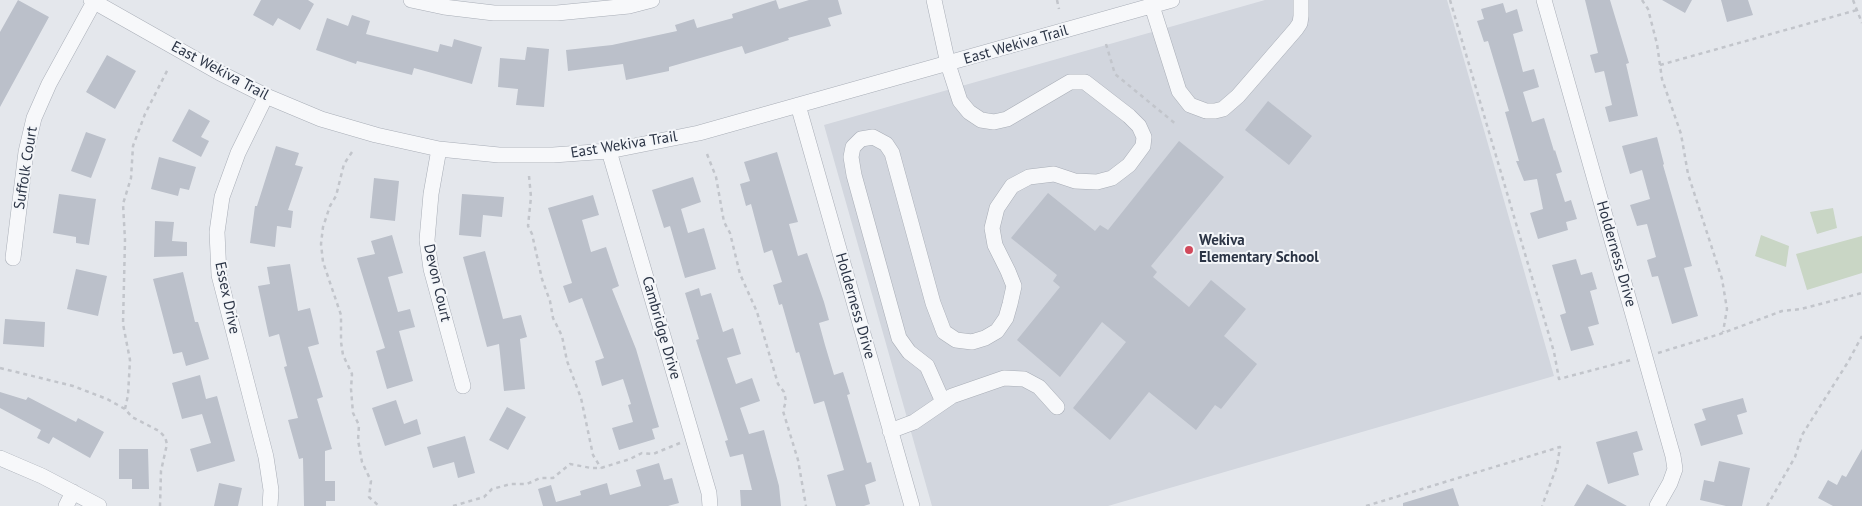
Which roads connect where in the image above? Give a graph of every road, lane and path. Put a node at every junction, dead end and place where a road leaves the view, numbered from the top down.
1 (411, 0) edge
2 (652, 0) edge
3 (934, 0) edge
4 (1057, 0) edge
5 (1172, 0) edge
6 (1301, 0) edge
7 (1450, 0) edge
8 (1544, 0) edge
9 (1642, 0) edge
10 (1853, 0) edge
11 (93, 1) edge
12 (1152, 6) junction
13 (1059, 9) dead end
14 (1856, 10) junction
15 (1862, 23) edge
16 (1106, 44) dead end
17 (948, 64) junction
18 (1660, 65) junction
19 (168, 70) dead end
20 (266, 96) junction
21 (798, 105) junction
22 (1177, 125) dead end
23 (439, 149) junction
24 (609, 151) junction
25 (352, 152) dead end
26 (707, 154) dead end
27 (529, 176) dead end
28 (13, 258) dead end
29 (1862, 293) edge
30 (1723, 332) junction
31 (1862, 336) edge
32 (1645, 356) junction
33 (0, 368) edge
34 (463, 386) dead end
35 (943, 402) junction
36 (1057, 407) dead end
37 (125, 409) junction
38 (890, 431) junction
39 (693, 437) junction
40 (0, 458) edge
41 (601, 468) junction
42 (73, 492) junction
43 (66, 506) edge
44 (99, 506) edge
45 (160, 506) edge
46 (270, 506) edge
47 (379, 506) edge
48 (453, 506) edge
49 (710, 506) edge
50 (806, 506) edge
51 (912, 506) edge
52 (1366, 506) edge
53 (1542, 506) edge
54 (1657, 506) edge
55 (1767, 506) edge

1 - 2 street
3 - 17 street
4 - 13 path
5 - 12 street, East Wekiva Trail
6 - 12 street
7 - 32 path
8 - 32 street, Holderness Drive
9 - 18 path
10 - 14 path
11 - 20 street, East Wekiva Trail
11 - 28 street, Suffolk Court
12 - 17 street, East Wekiva Trail
14 - 15 path
14 - 18 path
16 - 22 path
17 - 21 street, East Wekiva Trail
17 - 35 street
18 - 30 path
19 - 37 path
20 - 23 street, East Wekiva Trail
20 - 46 street, Essex Drive
21 - 24 street, East Wekiva Trail
21 - 38 street, Holderness Drive
23 - 24 street, East Wekiva Trail
23 - 34 street, Devon Court
24 - 39 street, Cambridge Drive
25 - 47 path
26 - 50 path
27 - 41 path
29 - 30 path
30 - 32 path
31 - 55 path
32 - 54 street, Holderness Drive
33 - 37 path
35 - 36 street
35 - 38 street
37 - 45 path
38 - 51 street, Holderness Drive
39 - 41 path
39 - 49 street, Cambridge Drive
40 - 42 street
41 - 48 path
42 - 43 street
42 - 44 street
52 - 53 path

